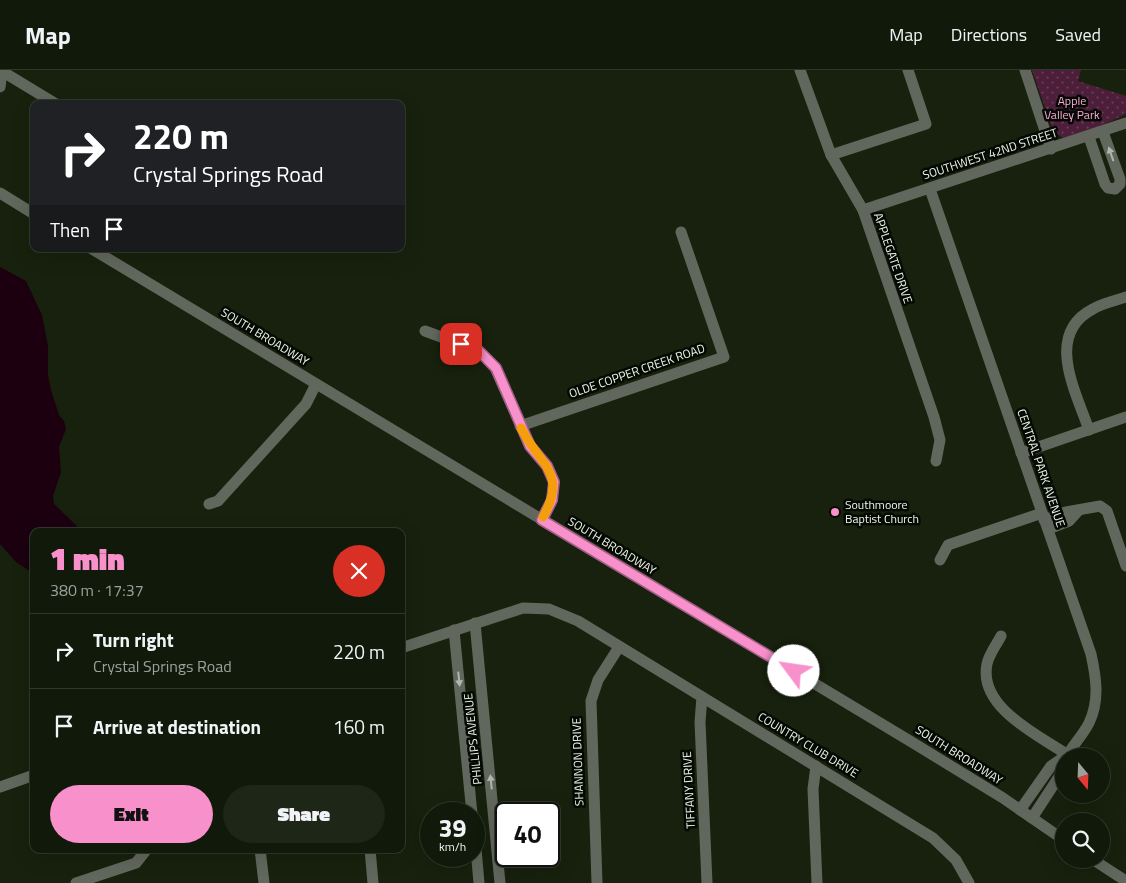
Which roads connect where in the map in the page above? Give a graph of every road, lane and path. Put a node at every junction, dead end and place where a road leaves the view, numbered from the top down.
1 (800, 70) edge
2 (908, 70) edge
3 (1025, 70) edge
4 (2, 71) edge
5 (0, 87) edge
6 (49, 100) edge
7 (1126, 123) edge
8 (1103, 132) junction
9 (1089, 136) junction
10 (1051, 148) junction
11 (831, 155) junction
12 (930, 189) junction
13 (0, 193) edge
14 (862, 210) junction
15 (30, 212) edge
16 (681, 232) dead end
17 (97, 252) edge
18 (1126, 297) edge
19 (426, 331) dead end
20 (316, 384) junction
21 (1126, 417) edge
22 (520, 426) junction
23 (1090, 430) junction
24 (1021, 453) junction
25 (936, 461) dead end
26 (209, 504) dead end
27 (542, 520) junction
28 (1045, 521) junction
29 (940, 560) dead end
30 (1126, 566) edge
31 (475, 623) junction
32 (454, 630) junction
33 (1001, 636) dead end
34 (405, 647) edge
35 (619, 647) junction
36 (702, 697) junction
37 (1055, 748) edge
38 (1072, 748) edge
39 (1055, 763) edge
40 (816, 766) junction
41 (30, 776) edge
42 (1040, 781) junction
43 (1055, 784) edge
44 (0, 786) edge
45 (1052, 789) junction
46 (471, 802) edge
47 (1020, 810) junction
48 (1032, 818) junction
49 (1055, 834) edge
50 (145, 853) edge
51 (260, 853) edge
52 (370, 853) edge
53 (478, 867) edge
54 (1105, 868) edge
55 (1126, 882) edge
56 (76, 883) edge
57 (264, 883) edge
58 (374, 883) edge
59 (480, 883) edge
60 (500, 883) edge
61 (597, 883) edge
62 (707, 883) edge
63 (817, 883) edge
64 (969, 883) edge

1 - 11 street, APPLEGATE DRIVE
2 - 11 street
3 - 10 street
4 - 5 street
4 - 6 street
7 - 8 street, SOUTHWEST 42ND STREET
8 - 9 street, SOUTHWEST 42ND STREET
9 -> 8 street
9 - 10 street, SOUTHWEST 42ND STREET
10 - 12 street, SOUTHWEST 42ND STREET
11 - 14 street, APPLEGATE DRIVE
12 - 14 street, SOUTHWEST 42ND STREET
12 - 24 street, CENTRAL PARK AVENUE
13 - 15 street
14 - 25 street, APPLEGATE DRIVE
16 - 22 street, OLDE COPPER CREEK ROAD
17 - 20 street, SOUTH BROADWAY
18 - 23 street
19 - 22 street
20 - 26 street
20 - 27 street, SOUTH BROADWAY
21 - 23 street
22 - 27 street
23 - 24 street
24 - 28 street, CENTRAL PARK AVENUE
27 - 47 street, SOUTH BROADWAY
28 - 29 street
28 - 30 street
28 - 38 street, CENTRAL PARK AVENUE
31 - 32 street, COUNTRY CLUB DRIVE
31 - 35 street, COUNTRY CLUB DRIVE
60 -> 31 street, PHILLIPS AVENUE
32 - 34 street, COUNTRY CLUB DRIVE
32 -> 46 street, PHILLIPS AVENUE
33 - 37 street
35 - 36 street, COUNTRY CLUB DRIVE
35 - 61 street, SHANNON DRIVE
36 - 40 street, COUNTRY CLUB DRIVE
36 - 62 street, TIFFANY DRIVE
39 - 42 street, CENTRAL PARK AVENUE
40 - 63 street
40 - 64 street, COUNTRY CLUB DRIVE
41 - 44 street
42 - 45 street
42 - 47 street, CENTRAL PARK AVENUE
43 - 45 street
45 - 48 street
47 - 48 street, SOUTH BROADWAY
48 - 49 street, SOUTH BROADWAY
50 - 56 street
51 - 57 street
52 - 58 street
53 - 59 street
54 - 55 street

